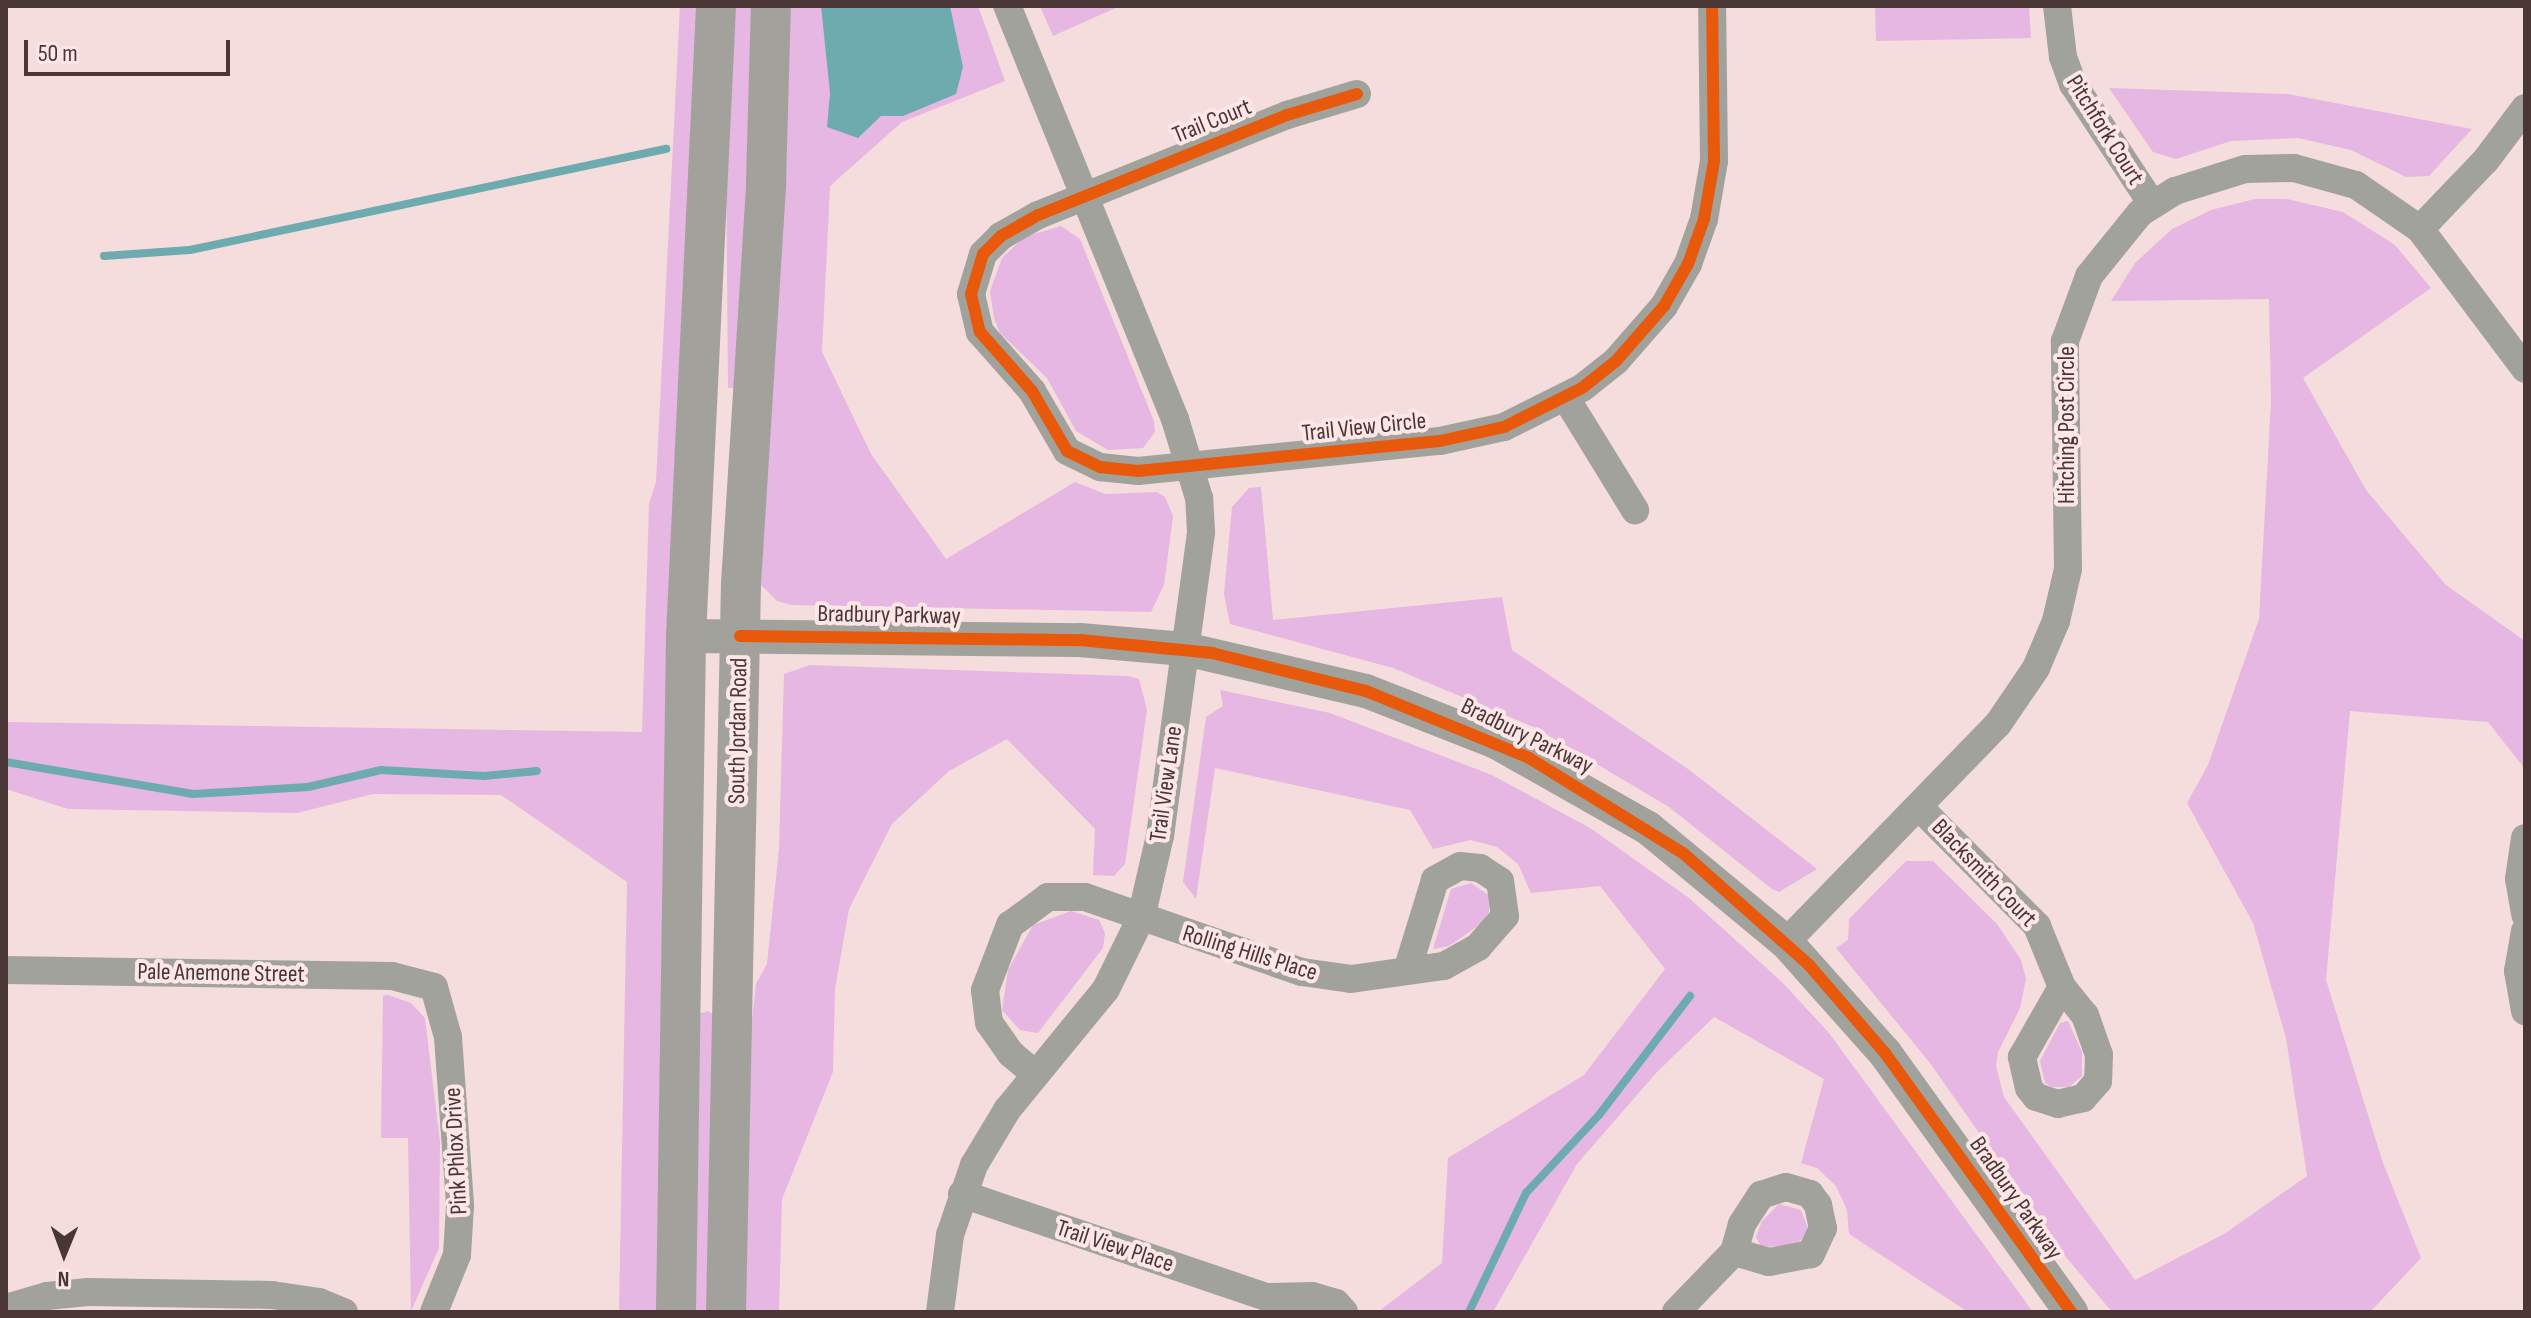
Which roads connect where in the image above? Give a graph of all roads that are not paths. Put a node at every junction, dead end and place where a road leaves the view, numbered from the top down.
1 (716, 6) edge
2 (771, 6) edge
3 (1007, 6) edge
4 (1712, 6) edge
5 (2057, 6) edge
6 (1357, 94) dead end
7 (2525, 108) edge
8 (1086, 196) junction
9 (2152, 204) junction
10 (2420, 229) junction
11 (2525, 369) edge
12 (1566, 398) junction
13 (1189, 465) junction
14 (1635, 510) dead end
15 (686, 636) junction
16 (740, 636) junction
17 (1185, 649) junction
18 (1919, 807) junction
19 (2525, 838) edge
20 (2525, 914) edge
21 (1141, 918) junction
22 (2525, 931) edge
23 (1786, 942) junction
24 (1408, 968) dead end
25 (6, 970) edge
26 (438, 981) joint
27 (2062, 987) dead end
28 (2525, 1011) edge
29 (1035, 1074) junction
30 (962, 1194) junction
31 (1734, 1252) dead end
32 (1268, 1305) edge
33 (6, 1308) edge
34 (344, 1312) edge
35 (434, 1312) edge
36 (676, 1312) edge
37 (726, 1312) edge
38 (940, 1312) edge
39 (1344, 1312) edge
40 (1676, 1312) edge
41 (2071, 1312) edge

1 - 15 main road
2 - 16 main road, South Jordan Road
3 - 8 street
4 - 12 street, Trail View Circle
5 - 9 street, Pitchfork Court
6 - 8 street, Trail Court
7 - 10 street
8 - 13 street
8 - 13 street, Trail View Circle
9 - 10 street, Hitching Post Circle
9 - 18 street, Hitching Post Circle
10 - 11 street, Hitching Post Circle
12 - 13 street, Trail View Circle
12 - 14 street
13 - 17 street
15 - 16 street, Bradbury Parkway
15 - 36 main road
16 - 17 street, Bradbury Parkway
16 - 37 main road, South Jordan Road
17 - 21 street, Trail View Lane
17 - 23 street, Bradbury Parkway
18 - 23 street, Hitching Post Circle
18 - 27 street, Blacksmith Court
19 - 20 street
21 - 24 street, Rolling Hills Place
21 - 29 street, Trail View Lane
21 - 29 street
22 - 28 street
23 - 41 street, Bradbury Parkway
25 - 26 street, Pale Anemone Street
26 - 35 street, Pink Phlox Drive
29 - 30 street, Trail View Lane
30 - 32 street, Trail View Place
30 - 38 street, Trail View Lane
31 - 40 street
32 - 39 street, Trail View Place
33 - 34 street

